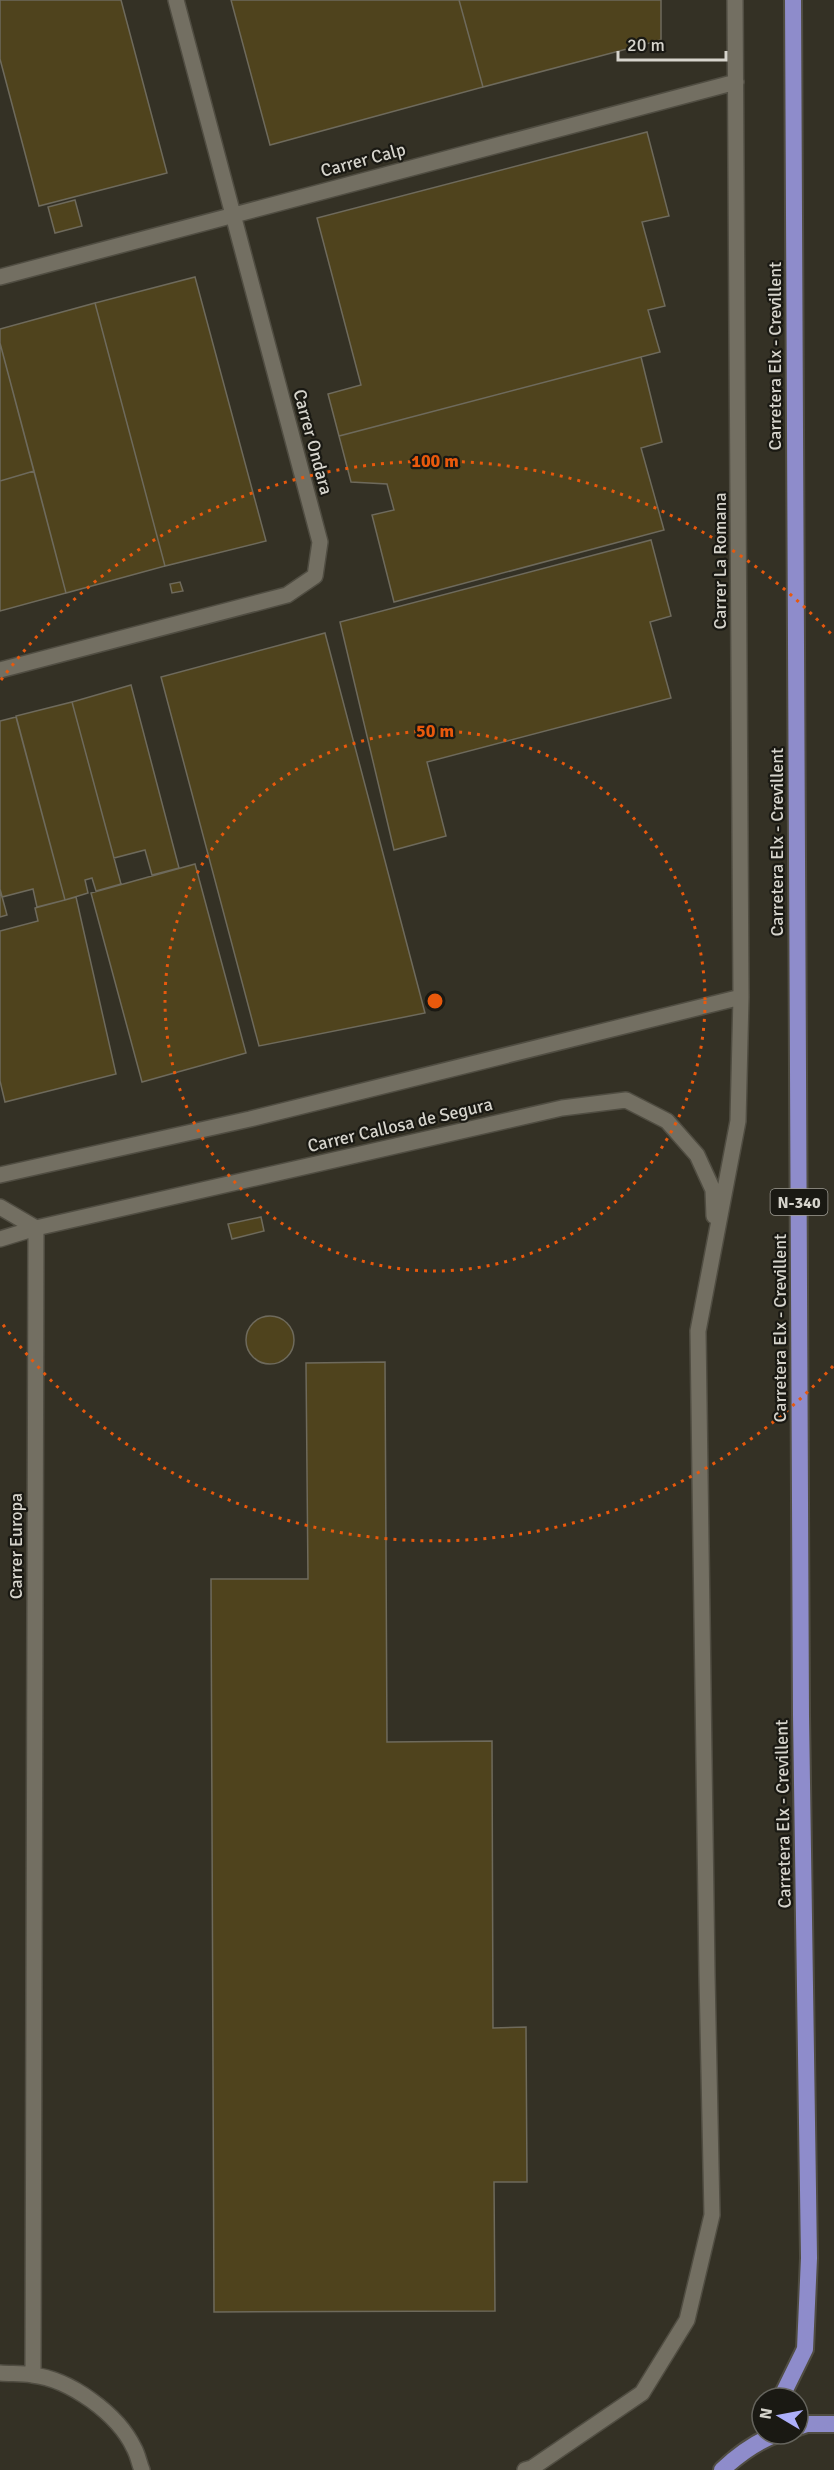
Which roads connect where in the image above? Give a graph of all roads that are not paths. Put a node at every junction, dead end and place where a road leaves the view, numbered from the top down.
1 (176, 0) edge
2 (735, 0) edge
3 (793, 0) edge
4 (736, 82) junction
5 (232, 215) junction
6 (0, 277) edge
7 (0, 670) edge
8 (741, 997) junction
9 (0, 1175) edge
10 (0, 1207) edge
11 (36, 1228) junction
12 (0, 1239) edge
13 (714, 1249) junction
14 (0, 2373) edge
15 (33, 2375) junction
16 (787, 2386) edge
17 (810, 2424) edge
18 (834, 2424) edge
19 (750, 2446) edge
20 (142, 2470) edge
21 (525, 2470) edge
22 (722, 2470) edge

1 - 5 street, Carrer Ondara
2 - 4 street, Carrer La Romana
3 - 16 highway, Carretera Elx - Crevillent / N-340
4 - 5 street, Carrer Calp
4 - 8 street, Carrer La Romana
5 - 6 street, Carrer Calp
5 - 7 street, Carrer Ondara
8 - 9 street
8 - 13 street, Carrer La Romana
10 - 11 street
11 - 12 street, Carrer Callosa de Segura
11 - 13 street, Carrer Callosa de Segura
11 - 15 street, Carrer Europa
13 - 21 street
14 - 15 street
15 - 20 street
17 - 18 highway
19 - 22 highway

